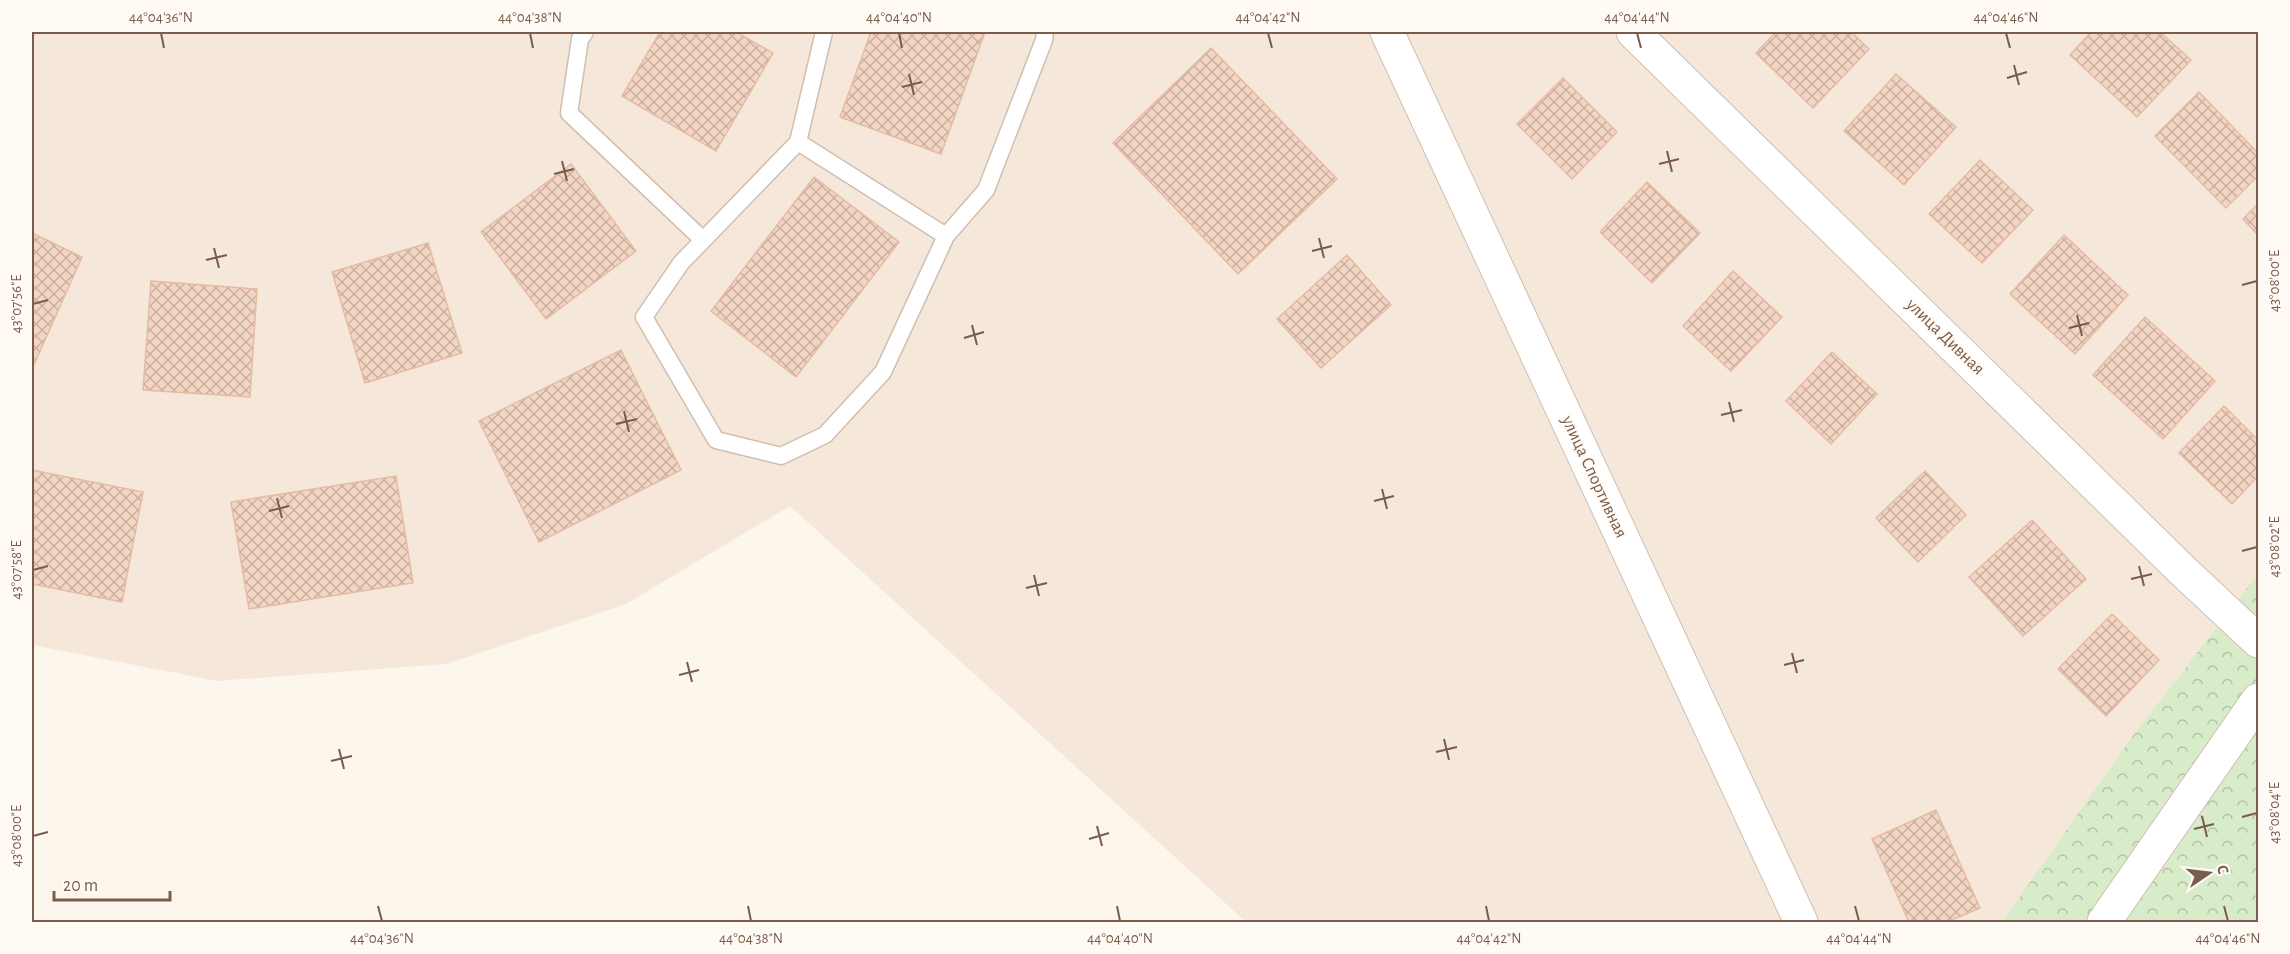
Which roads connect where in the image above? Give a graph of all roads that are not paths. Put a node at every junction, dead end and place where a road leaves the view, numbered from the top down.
1 (585, 32) edge
2 (824, 32) edge
3 (1045, 32) edge
4 (1387, 32) edge
5 (1633, 32) edge
6 (798, 142) junction
7 (946, 236) junction
8 (703, 240) junction
9 (2259, 641) edge
10 (2259, 700) edge
11 (1801, 922) edge
12 (2104, 922) edge

1 - 8 lane
2 - 6 lane
3 - 7 lane
4 - 11 street, улица Спортивная
5 - 9 street, улица Дивная
6 - 7 lane
6 - 8 lane
7 - 8 lane
10 - 12 street

